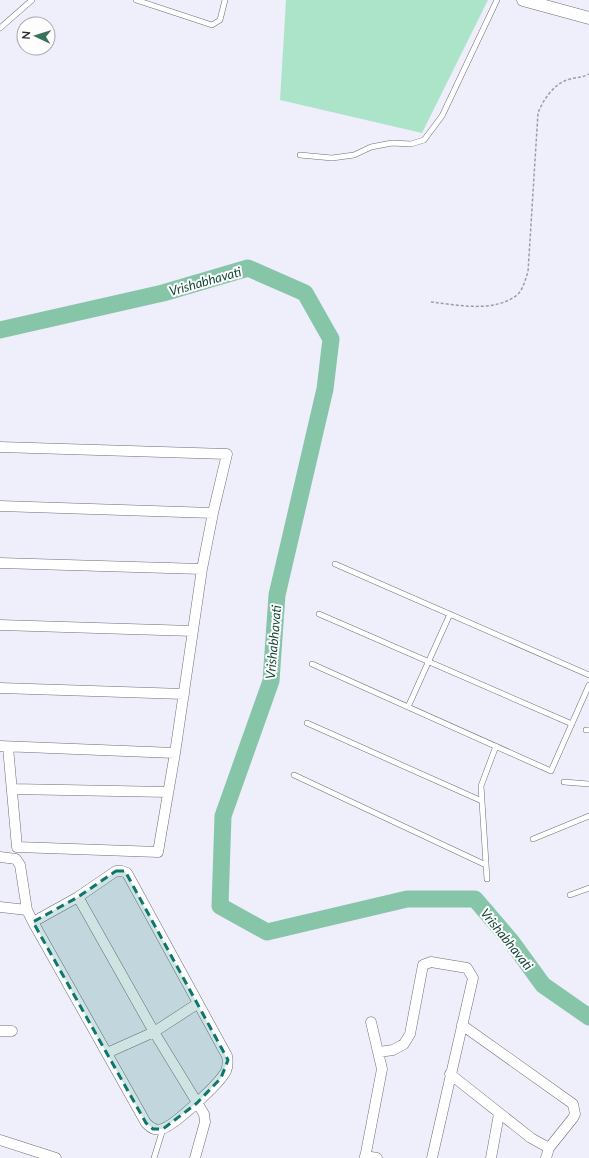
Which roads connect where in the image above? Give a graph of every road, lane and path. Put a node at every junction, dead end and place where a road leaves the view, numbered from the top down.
1 (32, 0) edge
2 (136, 0) edge
3 (225, 0) edge
4 (497, 0) edge
5 (523, 0) edge
6 (589, 18) edge
7 (0, 28) edge
8 (589, 74) edge
9 (300, 155) dead end
10 (431, 302) dead end
11 (0, 447) edge
12 (0, 506) edge
13 (213, 512) junction
14 (0, 563) edge
15 (335, 564) dead end
16 (202, 569) junction
17 (319, 614) dead end
18 (450, 614) junction
19 (0, 625) edge
20 (193, 631) junction
21 (429, 662) junction
22 (312, 664) dead end
23 (589, 675) edge
24 (589, 685) edge
25 (0, 688) edge
26 (184, 694) junction
27 (408, 707) junction
28 (307, 723) dead end
29 (572, 724) junction
30 (4, 746) edge
31 (496, 746) junction
32 (175, 753) junction
33 (294, 775) dead end
34 (564, 782) dead end
35 (589, 784) edge
36 (12, 789) junction
37 (168, 792) junction
38 (482, 800) junction
39 (589, 816) edge
40 (533, 839) dead end
41 (0, 857) edge
42 (486, 865) junction
43 (487, 879) dead end
44 (589, 888) edge
45 (570, 895) dead end
46 (78, 897) junction
47 (0, 907) edge
48 (27, 910) junction
49 (33, 922) junction
50 (197, 1004) junction
51 (371, 1022) dead end
52 (462, 1025) junction
53 (0, 1031) edge
54 (12, 1031) dead end
55 (154, 1032) junction
56 (379, 1052) junction
57 (107, 1054) junction
58 (450, 1074) junction
59 (197, 1103) junction
60 (499, 1114) junction
61 (163, 1129) junction
62 (0, 1140) edge
63 (549, 1148) junction
64 (365, 1157) edge
65 (56, 1158) edge
66 (154, 1158) edge
67 (195, 1158) edge
68 (377, 1158) edge
69 (432, 1158) edge
70 (491, 1158) edge
71 (546, 1158) edge

1 - 7 lane
2 - 3 lane
4 - 9 lane
5 - 6 street
8 - 10 path
11 - 13 street
12 - 13 street
13 - 16 street
14 - 16 street
15 - 18 lane
16 - 20 street
17 - 21 lane
18 - 21 lane
18 - 23 lane
19 - 20 street
20 - 26 street
21 - 27 lane
21 - 29 lane
22 - 27 lane
24 - 29 lane
25 - 26 street
26 - 32 street
27 - 31 lane
28 - 38 lane
29 - 31 lane
30 - 32 street
30 - 36 street
31 - 38 lane
32 - 37 street
33 - 42 lane
34 - 35 lane
36 - 37 street
36 - 37 street
38 - 42 lane
39 - 40 lane
41 - 48 street
42 - 43 lane
44 - 45 lane
46 - 49 street
46 - 50 street
46 - 55 street
47 - 48 street
48 - 49 street
49 - 57 street
50 - 55 street
50 - 59 street
51 - 56 street
52 - 56 street
52 - 58 street
52 - 63 street
53 - 54 street
55 - 57 street
55 - 59 street
56 - 64 street
57 - 61 street
58 - 60 street
58 - 69 street
59 - 61 street
59 - 67 street
60 - 63 street
60 - 70 street
61 - 66 lane
62 - 65 street
63 - 71 street
64 - 68 street

